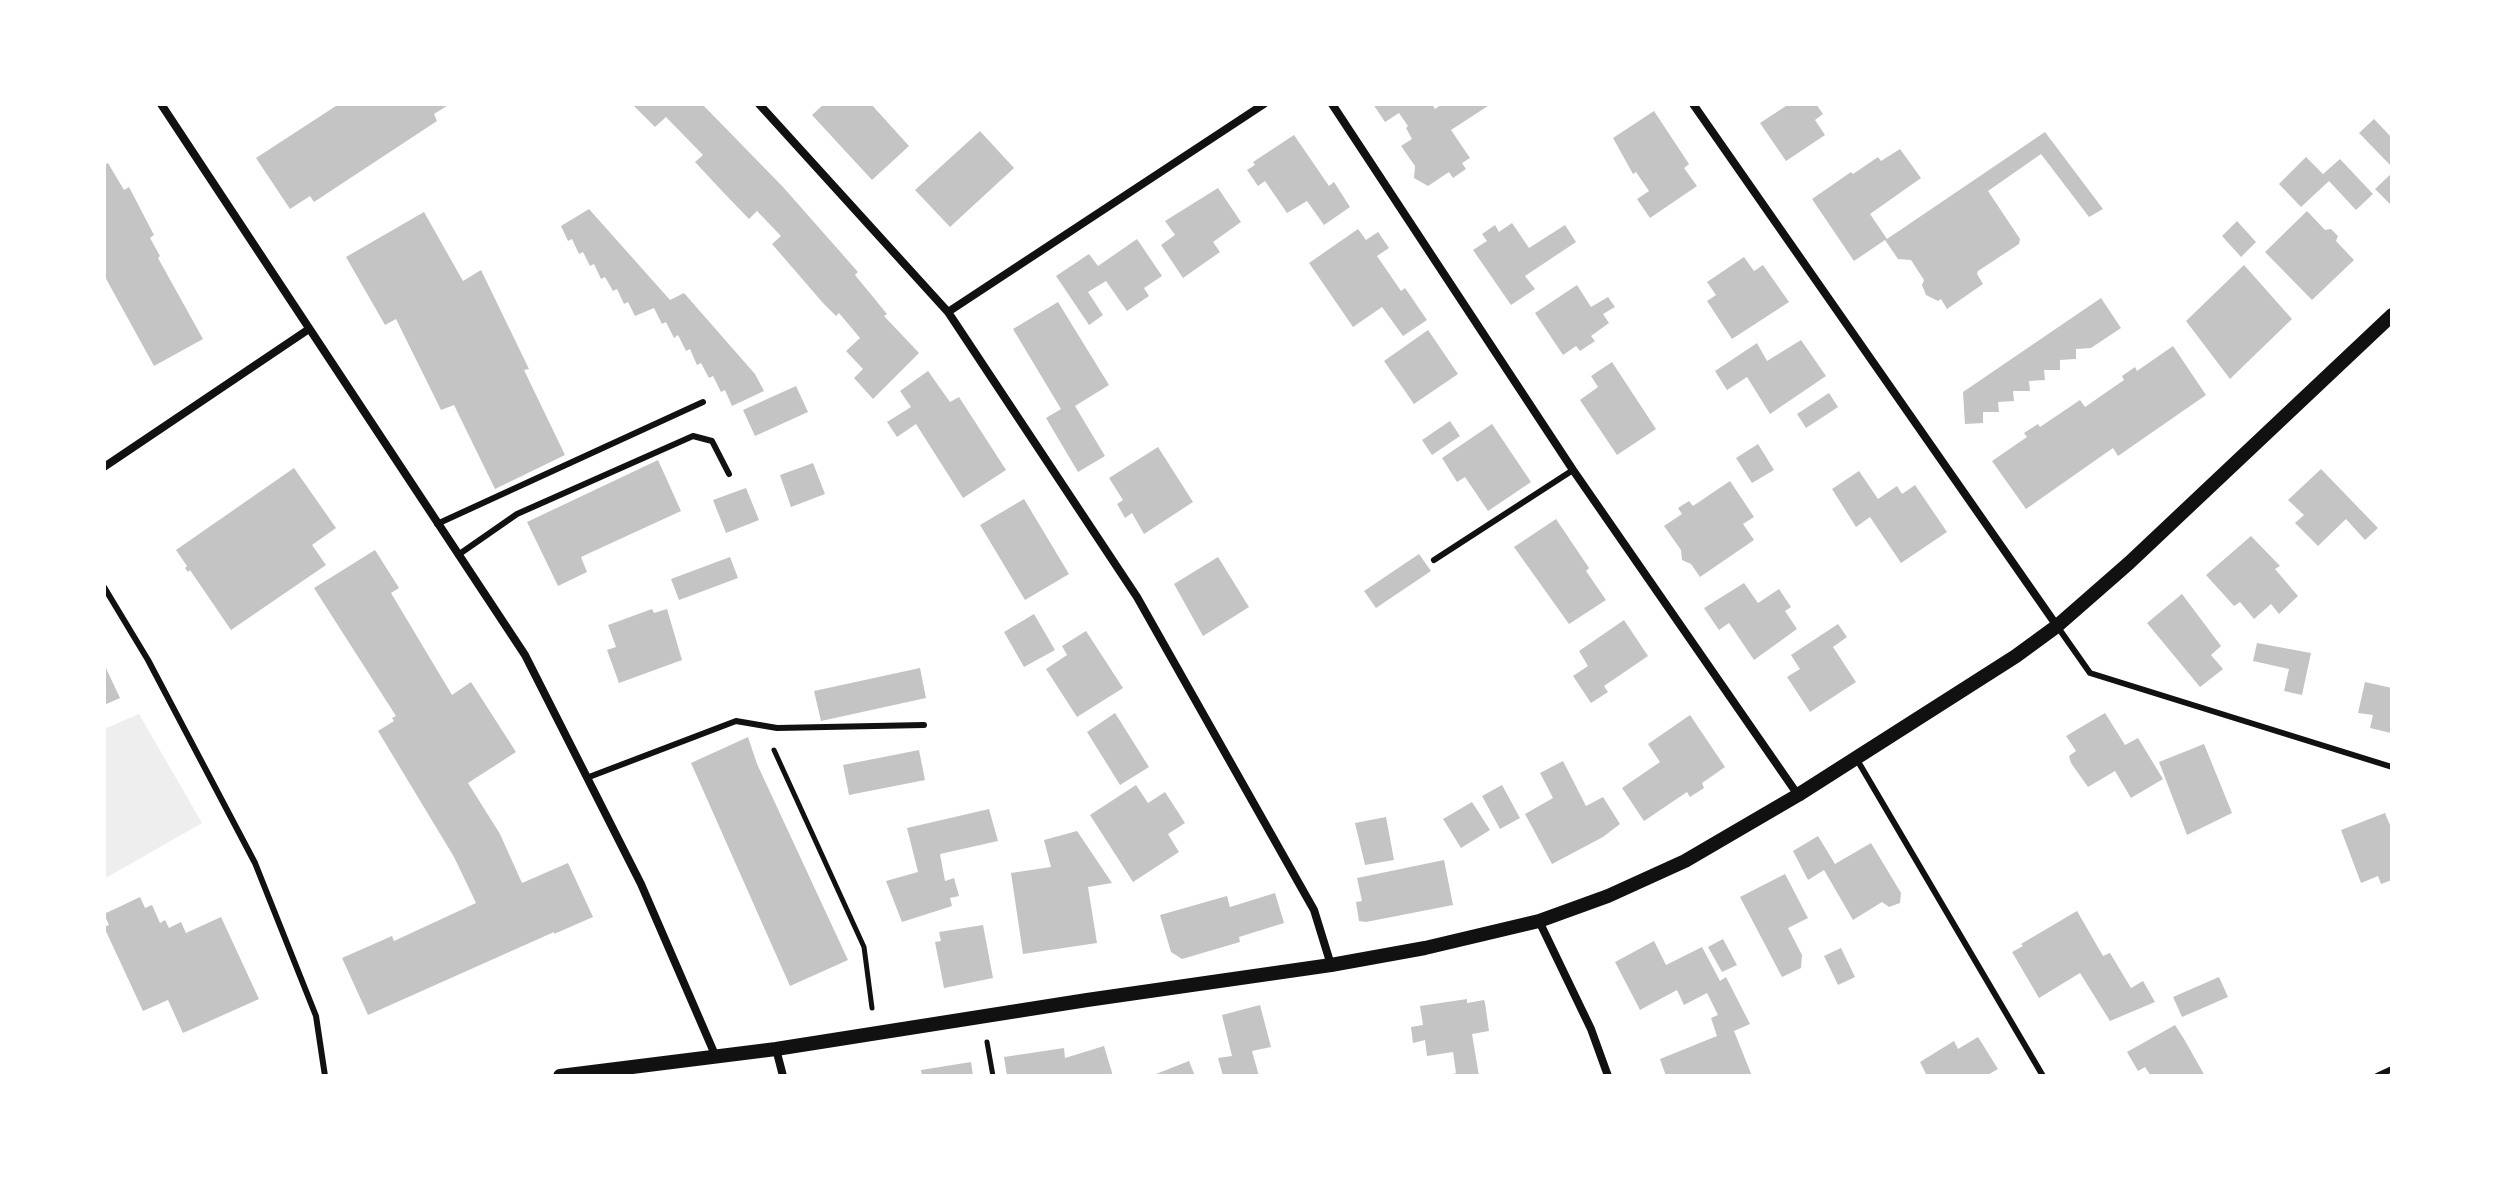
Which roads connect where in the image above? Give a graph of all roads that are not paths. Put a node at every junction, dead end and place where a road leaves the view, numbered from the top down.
1 (161, 104) edge
2 (759, 104) edge
3 (1264, 104) edge
4 (1332, 104) edge
5 (1693, 104) edge
6 (948, 312) junction
7 (2392, 315) edge
8 (309, 329) junction
9 (703, 402) dead end
10 (104, 467) edge
11 (1573, 470) junction
12 (729, 474) dead end
13 (437, 524) junction
14 (458, 555) junction
15 (1434, 560) dead end
16 (104, 587) edge
17 (2057, 626) junction
18 (924, 725) dead end
19 (1856, 758) junction
20 (2392, 767) edge
21 (589, 777) junction
22 (1798, 795) junction
23 (1539, 921) junction
24 (1331, 965) junction
25 (776, 1049) junction
26 (716, 1057) junction
27 (2392, 1069) edge
28 (325, 1076) edge
29 (560, 1076) edge
30 (783, 1076) edge
31 (1608, 1076) edge
32 (2043, 1076) edge
33 (2377, 1076) edge

1 - 8 street
2 - 6 street
3 - 6 street
4 - 11 street
5 - 17 street
6 - 24 street
7 - 17 street
8 - 10 street
8 - 13 street
9 - 13 lane
11 - 15 lane
11 - 22 street
12 - 14 lane
13 - 14 street
14 - 21 street
16 - 28 lane
17 - 19 street
17 - 20 lane
18 - 21 lane
19 - 22 street
19 - 32 lane
21 - 26 street
22 - 23 street
23 - 24 street
23 - 31 street
24 - 25 street
25 - 26 street
25 - 30 street
26 - 29 street
27 - 33 lane

